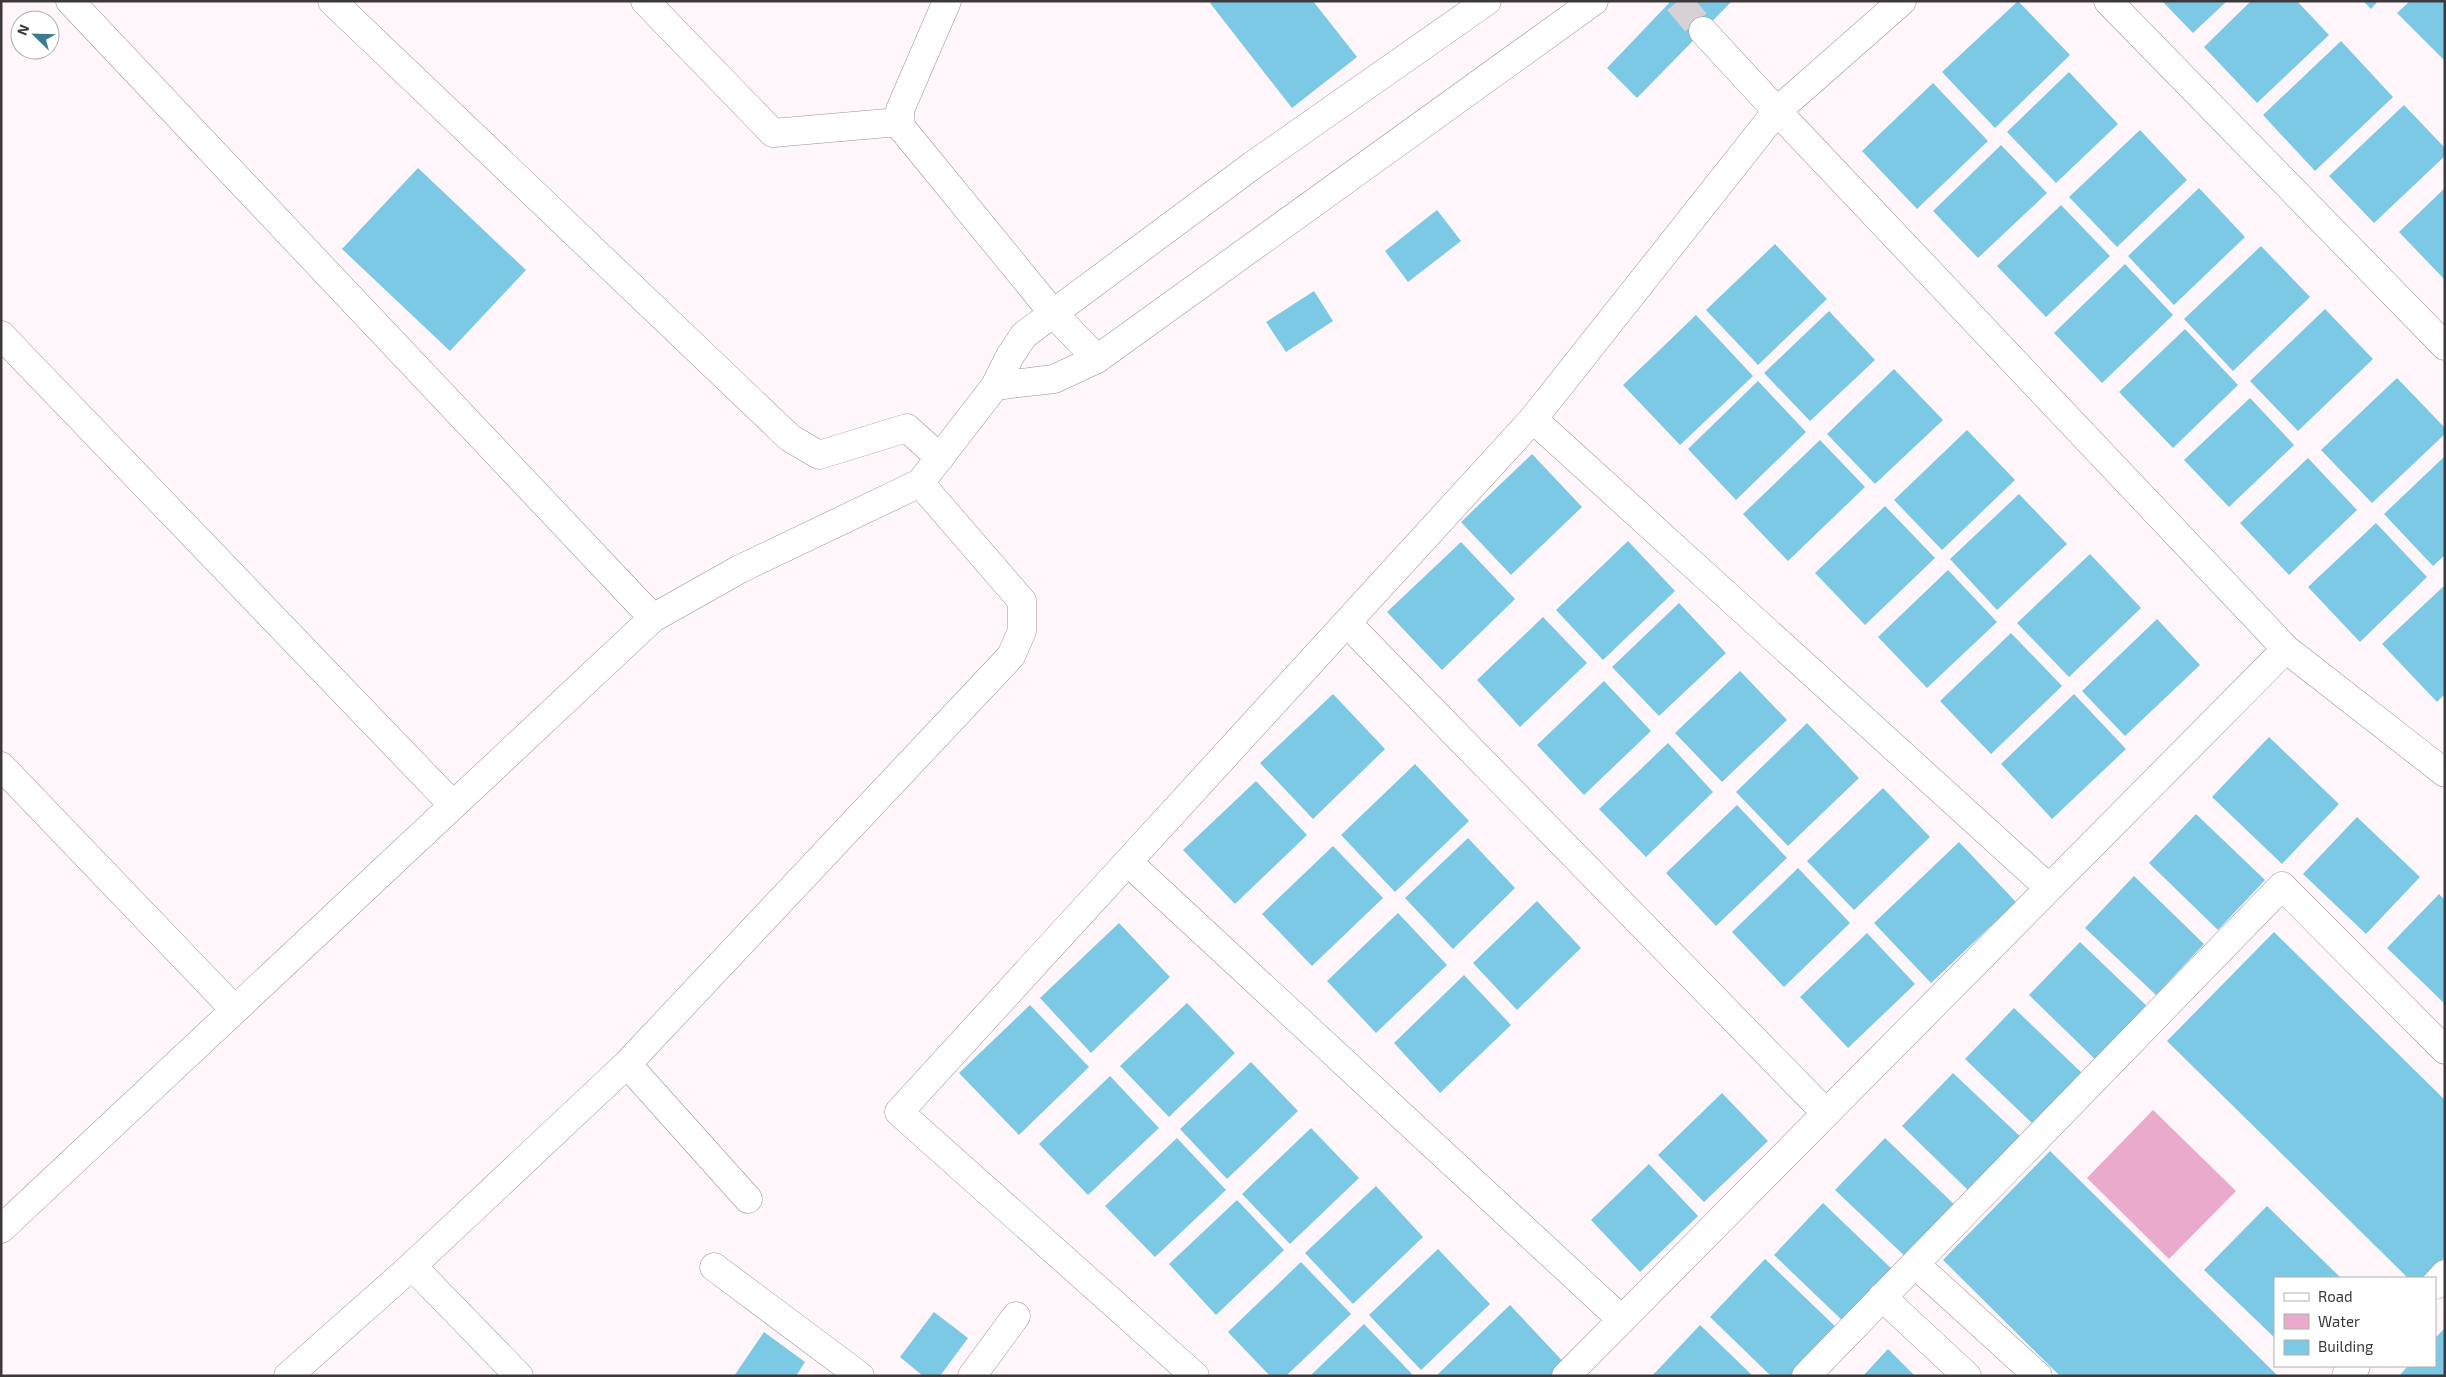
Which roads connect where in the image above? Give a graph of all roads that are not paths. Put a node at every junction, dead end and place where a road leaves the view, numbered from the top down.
1 (70, 1) edge
2 (332, 1) edge
3 (645, 1) edge
4 (947, 1) edge
5 (1487, 1) edge
6 (1594, 1) edge
7 (1902, 1) edge
8 (2108, 1) edge
9 (1703, 31) tunnel mouth
10 (1776, 111) junction
11 (899, 122) junction
12 (1053, 312) junction
13 (1, 335) edge
14 (2445, 346) edge
15 (1097, 359) junction
16 (996, 386) junction
17 (1533, 419) junction
18 (940, 458) junction
19 (920, 484) junction
20 (654, 618) junction
21 (1347, 623) junction
22 (2286, 649) junction
23 (1, 766) edge
24 (2445, 773) edge
25 (453, 805) junction
26 (1128, 862) junction
27 (2049, 888) junction
28 (235, 1010) junction
29 (2445, 1050) edge
30 (627, 1064) junction
31 (1826, 1113) junction
32 (748, 1199) dead end
33 (1, 1229) edge
34 (1915, 1264) junction
35 (412, 1266) junction
36 (714, 1267) dead end
37 (2445, 1274) edge
38 (2436, 1283) edge
39 (1882, 1297) junction
40 (1016, 1316) dead end
41 (1622, 1320) junction
42 (2355, 1367) edge
43 (288, 1376) edge
44 (519, 1376) edge
45 (860, 1376) edge
46 (972, 1376) edge
47 (1195, 1376) edge
48 (1566, 1376) edge
49 (1806, 1376) edge
50 (1967, 1376) edge
51 (2038, 1376) edge
52 (2346, 1376) edge

1 - 20 street
2 - 18 street
3 - 11 street
4 - 11 street
5 - 12 street
6 - 15 street
7 - 10 street
8 - 14 street
9 - 10 street
10 - 17 street
10 - 22 street
11 - 12 street
12 - 15 street
12 - 16 street
13 - 25 street
15 - 16 street
16 - 18 street
17 - 21 street
17 - 27 street
18 - 19 street
19 - 20 street
19 - 30 street
20 - 25 street
21 - 26 street
21 - 31 street
22 - 24 street
22 - 27 street
23 - 28 street
25 - 28 street
26 - 41 street
26 - 47 street
27 - 31 street
28 - 33 street
29 - 34 street
30 - 32 street
30 - 35 street
31 - 41 street
34 - 39 street
34 - 51 street
35 - 43 street
35 - 44 street
36 - 45 street
37 - 38 street
39 - 49 street
39 - 50 street
40 - 46 street
41 - 48 street
42 - 52 street

